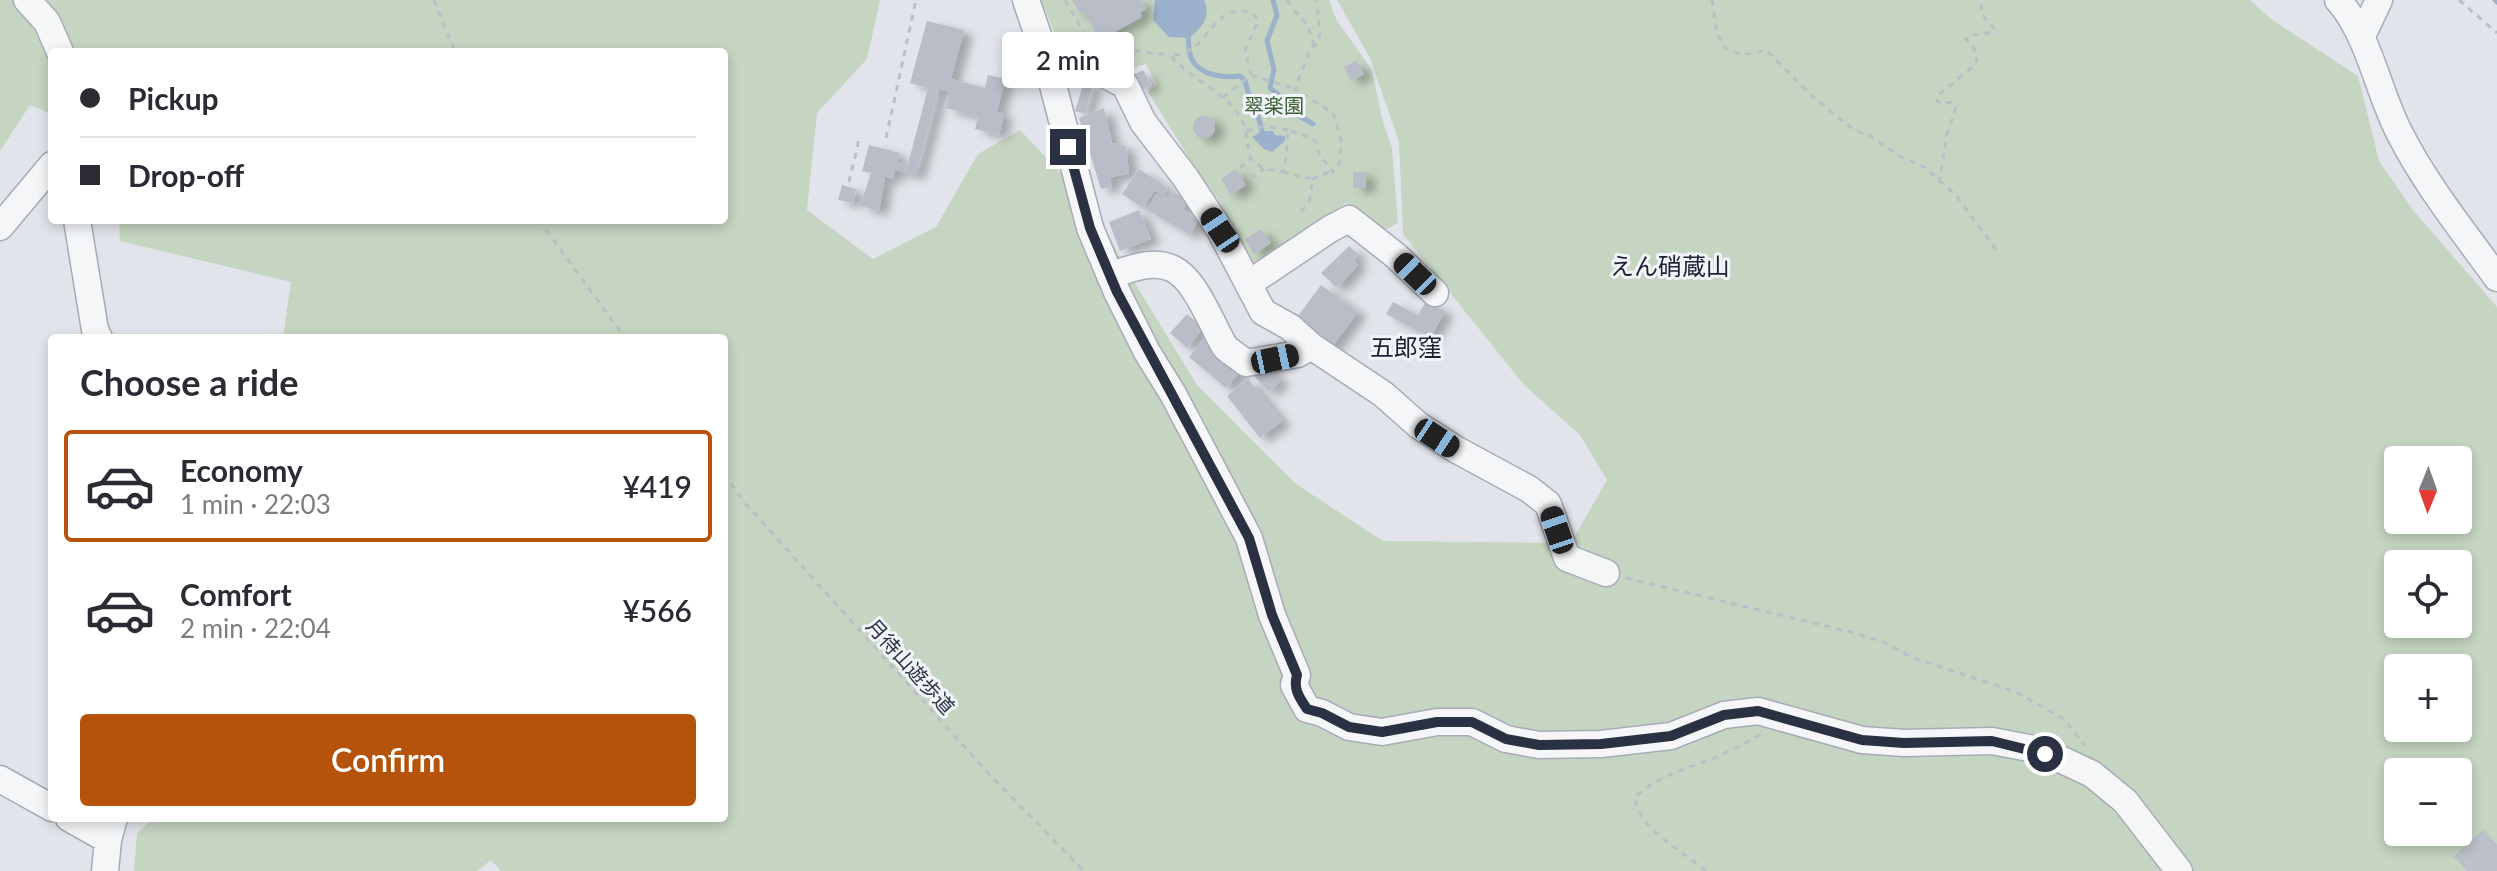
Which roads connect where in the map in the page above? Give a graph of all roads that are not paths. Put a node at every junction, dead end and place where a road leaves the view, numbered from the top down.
1 (27, 0) edge
2 (1026, 0) edge
3 (2338, 0) edge
4 (2379, 0) edge
5 (2362, 36) junction
6 (58, 48) edge
7 (1047, 62) junction
8 (48, 170) edge
9 (78, 224) edge
10 (0, 227) edge
11 (1110, 276) junction
12 (2497, 278) edge
13 (1248, 284) junction
14 (1435, 293) dead end
15 (97, 334) edge
16 (1311, 346) junction
17 (1606, 573) road end
18 (0, 779) edge
19 (48, 806) edge
20 (84, 822) edge
21 (111, 829) edge
22 (105, 871) edge
23 (2179, 871) edge

1 - 6 street
2 - 7 street
3 - 5 street
4 - 5 street
5 - 12 street
7 - 11 street
7 - 13 street
8 - 10 street
9 - 15 street
11 - 16 street
11 - 23 street
13 - 14 street
13 - 16 street
16 - 17 street
18 - 19 street
20 - 21 street
21 - 22 street

